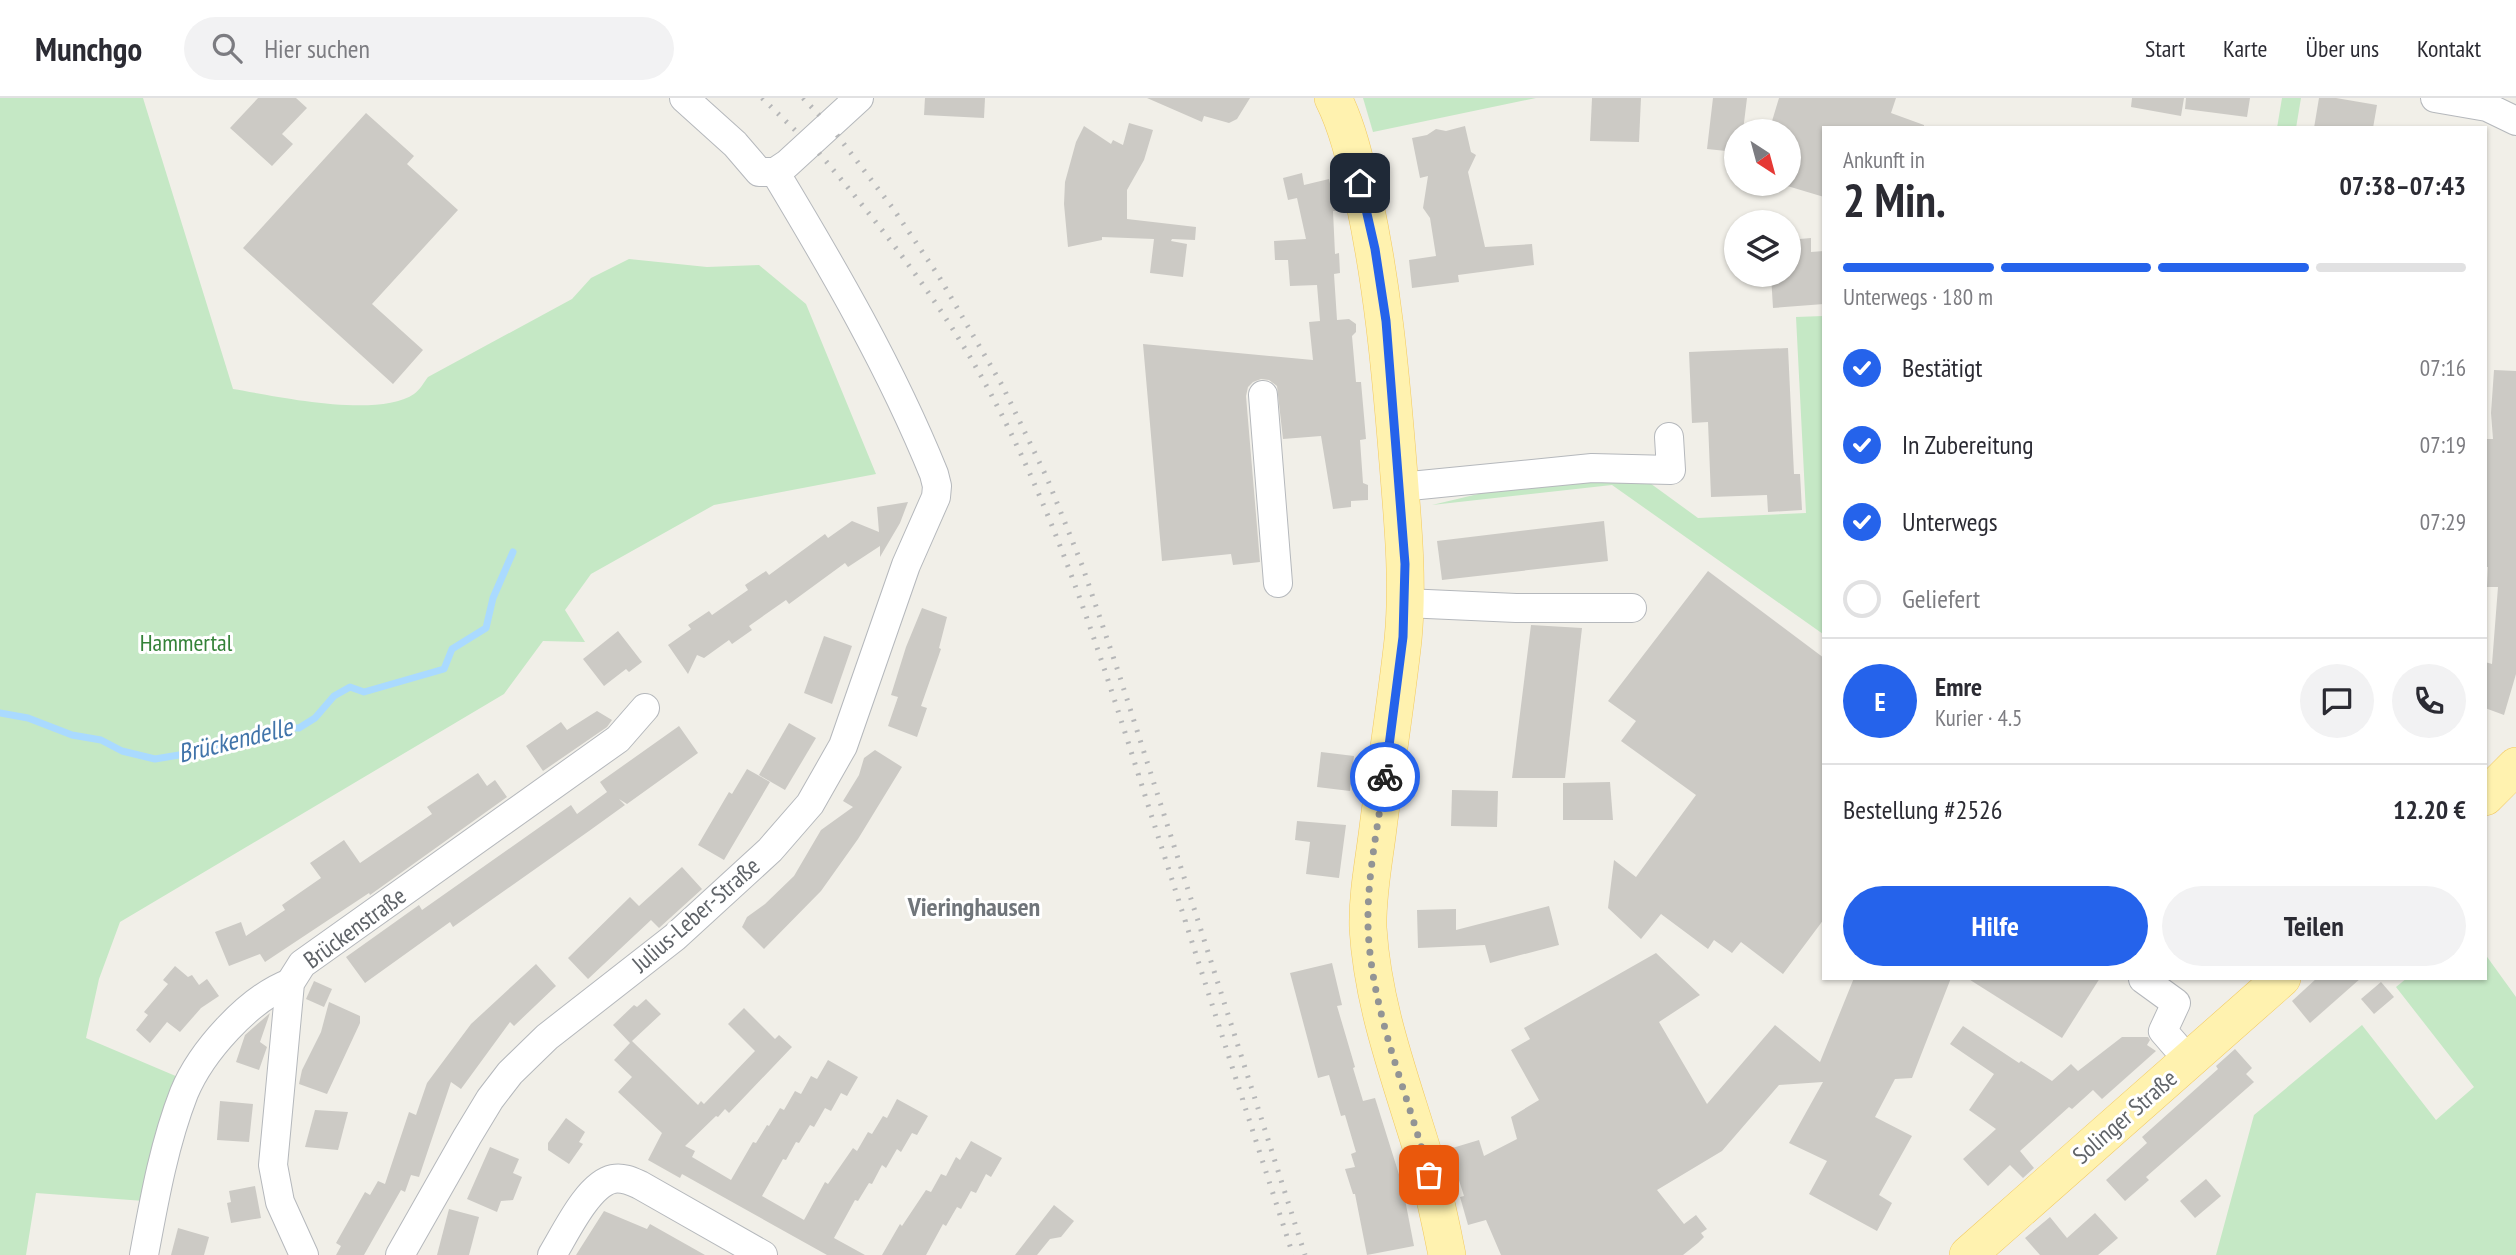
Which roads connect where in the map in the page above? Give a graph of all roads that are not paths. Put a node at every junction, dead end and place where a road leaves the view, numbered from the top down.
1 (684, 98) edge
2 (859, 98) edge
3 (1333, 98) edge
4 (2435, 98) edge
5 (2516, 121) edge
6 (775, 172) junction
7 (1263, 395) dead end
8 (1669, 437) dead end
9 (1399, 487) junction
10 (1278, 583) dead end
11 (1405, 603) junction
12 (1632, 608) dead end
13 (645, 708) dead end
14 (2516, 766) edge
15 (2487, 795) edge
16 (2144, 980) edge
17 (2280, 980) edge
18 (290, 983) junction
19 (2189, 1060) junction
20 (144, 1255) edge
21 (304, 1255) edge
22 (400, 1255) edge
23 (552, 1255) edge
24 (763, 1255) edge
25 (1447, 1255) edge
26 (1968, 1255) edge

1 - 6 street
2 - 6 street
3 - 9 main road
4 - 5 street
6 - 22 street, Julius-Leber-Straße
7 - 10 street
8 - 9 street
9 - 11 main road
11 - 12 street
11 - 25 main road
13 - 18 street, Brückenstraße
14 - 15 main road
16 - 19 street
17 - 19 main road, Solinger Straße
18 - 20 street
18 - 21 street, Brückenstraße
19 - 26 main road, Solinger Straße
23 - 24 street

